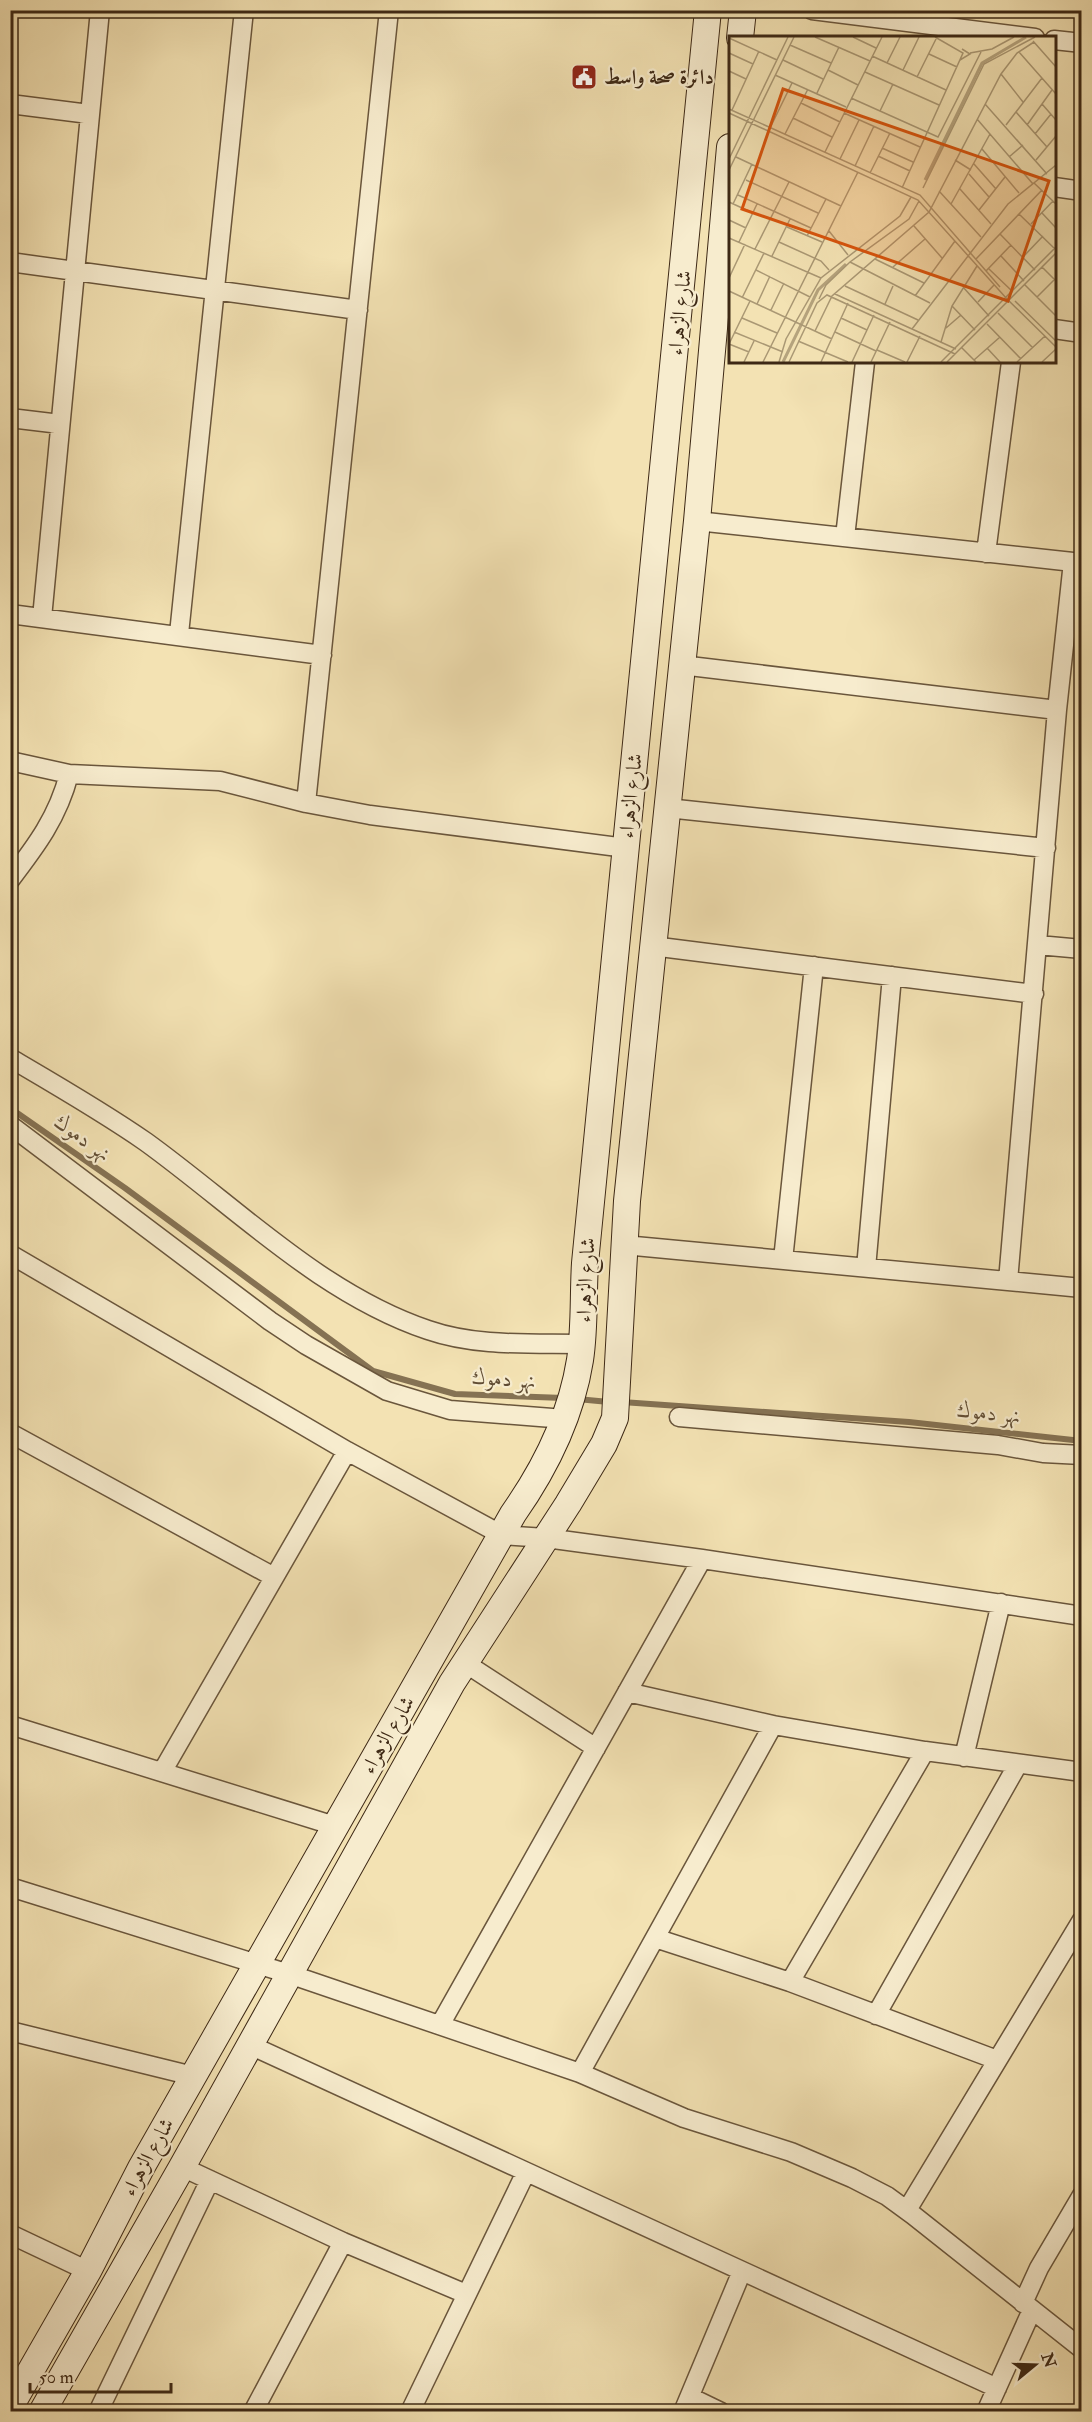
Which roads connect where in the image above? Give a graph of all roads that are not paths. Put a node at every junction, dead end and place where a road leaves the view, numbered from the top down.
1 (100, 10) edge
2 (244, 10) edge
3 (389, 10) edge
4 (708, 10) edge
5 (743, 10) edge
6 (812, 10) edge
7 (740, 36) edge
8 (1019, 36) edge
9 (1056, 40) edge
10 (1082, 43) edge
11 (10, 104) edge
12 (89, 114) junction
13 (729, 158) edge
14 (1056, 187) edge
15 (1082, 191) edge
16 (10, 262) edge
17 (75, 271) junction
18 (215, 290) junction
19 (358, 310) junction
20 (1056, 329) edge
21 (1082, 333) edge
22 (865, 363) edge
23 (1011, 363) edge
24 (10, 418) edge
25 (60, 424) junction
26 (697, 521) junction
27 (845, 537) junction
28 (986, 554) junction
29 (1077, 563) edge
30 (654, 577) junction
31 (690, 584) junction
32 (10, 614) edge
33 (650, 616) junction
34 (42, 618) junction
35 (687, 618) junction
36 (179, 634) junction
37 (322, 654) junction
38 (681, 665) junction
39 (1057, 710) junction
40 (10, 761) edge
41 (69, 774) junction
42 (306, 803) junction
43 (667, 808) junction
44 (626, 848) junction
45 (1046, 848) junction
46 (10, 880) edge
47 (1038, 945) junction
48 (652, 946) junction
49 (1082, 948) edge
50 (814, 966) junction
51 (892, 976) junction
52 (1034, 994) junction
53 (10, 1058) edge
54 (10, 1125) edge
55 (624, 1245) junction
56 (10, 1254) edge
57 (783, 1260) junction
58 (866, 1268) junction
59 (1008, 1281) junction
60 (1082, 1288) edge
61 (581, 1351) junction
62 (567, 1414) junction
63 (679, 1417) dead end
64 (10, 1433) edge
65 (347, 1451) junction
66 (1082, 1455) edge
67 (502, 1535) junction
68 (546, 1538) junction
69 (702, 1558) junction
70 (274, 1577) junction
71 (1001, 1603) junction
72 (1082, 1616) edge
73 (465, 1663) junction
74 (627, 1692) junction
75 (10, 1725) edge
76 (773, 1725) junction
77 (596, 1748) junction
78 (925, 1751) junction
79 (964, 1757) junction
80 (1018, 1764) junction
81 (162, 1772) junction
82 (1082, 1772) edge
83 (335, 1827) junction
84 (10, 1887) edge
85 (1082, 1920) edge
86 (655, 1938) junction
87 (256, 1964) junction
88 (289, 1974) junction
89 (790, 1982) junction
90 (876, 2015) junction
91 (440, 2025) junction
92 (10, 2031) edge
93 (250, 2045) junction
94 (997, 2060) junction
95 (580, 2073) junction
96 (193, 2076) junction
97 (182, 2167) junction
98 (526, 2172) junction
99 (210, 2180) junction
100 (1082, 2195) edge
101 (907, 2210) junction
102 (10, 2234) edge
103 (343, 2242) junction
104 (88, 2271) junction
105 (742, 2271) junction
106 (466, 2294) junction
107 (1027, 2306) junction
108 (1082, 2349) edge
109 (686, 2404) edge
110 (993, 2404) edge
111 (10, 2407) edge
112 (42, 2412) edge
113 (98, 2412) edge
114 (253, 2412) edge
115 (410, 2412) edge
116 (721, 2412) edge

1 - 12 street
2 - 18 street
3 - 19 street
4 - 30 main road, شارع الزهراء
5 - 7 main road
6 - 8 street
9 - 10 street
11 - 12 street
12 - 17 street
13 - 26 main road, شارع الزهراء
14 - 15 street
16 - 17 street
17 - 18 street
17 - 25 street
18 - 19 street
18 - 36 street
19 - 37 street
20 - 21 street
22 - 27 street
23 - 28 street
24 - 25 street
25 - 34 street
26 - 27 street
26 - 31 main road, شارع الزهراء
27 - 28 street
28 - 29 street
29 - 39 street
30 - 31 main road
30 - 33 main road, شارع الزهراء
31 - 35 main road, شارع الزهراء
32 - 34 street
33 - 35 main road
33 - 44 main road, شارع الزهراء
34 - 36 street
35 - 38 main road, شارع الزهراء
36 - 37 street
37 - 42 street
38 - 39 street
38 - 43 main road, شارع الزهراء
39 - 45 street
40 - 41 street
41 - 42 street
41 - 46 street
42 - 44 street
43 - 45 street
43 - 48 main road, شارع الزهراء
44 - 61 main road, شارع الزهراء
45 - 47 street
47 - 49 street
47 - 52 street
48 - 50 street
48 - 55 main road, شارع الزهراء
50 - 51 street
50 - 57 street
51 - 52 street
51 - 58 street
52 - 59 street
53 - 61 street
54 - 62 street
55 - 57 street
55 - 68 main road, شارع الزهراء
56 - 65 street
57 - 58 street
58 - 59 street
59 - 60 street
61 - 62 main road, شارع الزهراء
62 - 67 main road, شارع الزهراء
63 - 66 street
64 - 70 street
65 - 67 street
65 - 70 street
67 - 68 street
67 - 83 main road, شارع الزهراء
68 - 69 street
68 - 73 main road, شارع الزهراء
69 - 71 street
69 - 74 street
70 - 81 street
71 - 72 street
71 - 79 street
73 - 77 street
73 - 88 main road, شارع الزهراء
74 - 76 street
74 - 77 street
75 - 81 street
76 - 78 street
76 - 86 street
77 - 91 street
78 - 79 street
78 - 89 street
79 - 80 street
80 - 82 street
80 - 90 street
81 - 83 street
83 - 87 main road, شارع الزهراء
84 - 87 street
85 - 94 street
86 - 89 street
86 - 95 street
87 - 88 street
87 - 96 main road, شارع الزهراء
88 - 91 street
88 - 93 main road, شارع الزهراء
89 - 90 street
90 - 94 street
91 - 95 street
92 - 96 street
93 - 97 main road, شارع الزهراء
93 - 98 street
94 - 101 street
95 - 101 street
96 - 104 main road, شارع الزهراء
97 - 99 street
97 - 112 main road, شارع الزهراء
98 - 105 street
98 - 106 street
99 - 103 street
99 - 113 street
100 - 107 street
101 - 107 street
102 - 104 street
103 - 106 street
103 - 114 street
104 - 111 main road, شارع الزهراء
105 - 109 street
105 - 110 street
106 - 115 street
107 - 108 street
107 - 110 street
109 - 116 street

